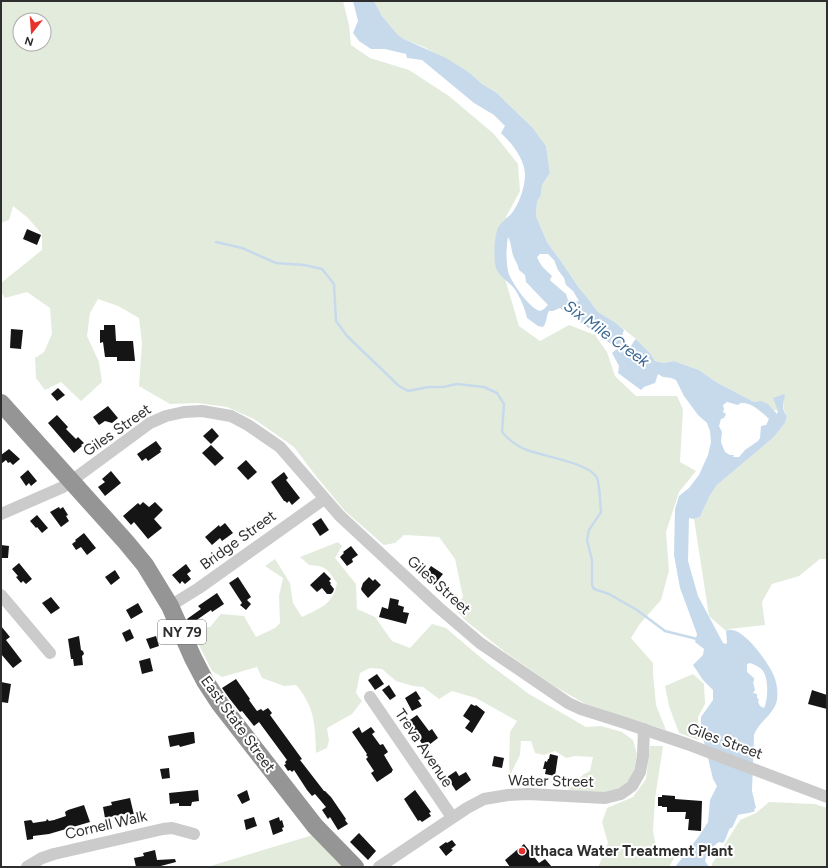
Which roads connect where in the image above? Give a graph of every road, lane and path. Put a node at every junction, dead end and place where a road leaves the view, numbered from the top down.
1 (1, 403) edge
2 (71, 482) junction
3 (324, 498) junction
4 (1, 514) edge
5 (1, 595) edge
6 (170, 606) junction
7 (50, 653) dead end
8 (370, 697) dead end
9 (644, 729) junction
10 (827, 797) edge
11 (452, 817) junction
12 (194, 834) dead end
13 (26, 867) edge
14 (355, 867) edge
15 (379, 867) edge

1 - 2 highway, East State Street / NY 79
2 - 3 street, Giles Street
2 - 4 street, Giles Street
2 - 6 highway, East State Street / NY 79
3 - 6 street, Bridge Street
3 - 9 street, Giles Street
5 - 7 street
6 - 14 highway, East State Street / NY 79
8 - 11 street, Treva Avenue
9 - 10 street, Giles Street
9 - 11 street, Water Street
11 - 15 street, Water Street
12 - 13 street, Cornell Walk

